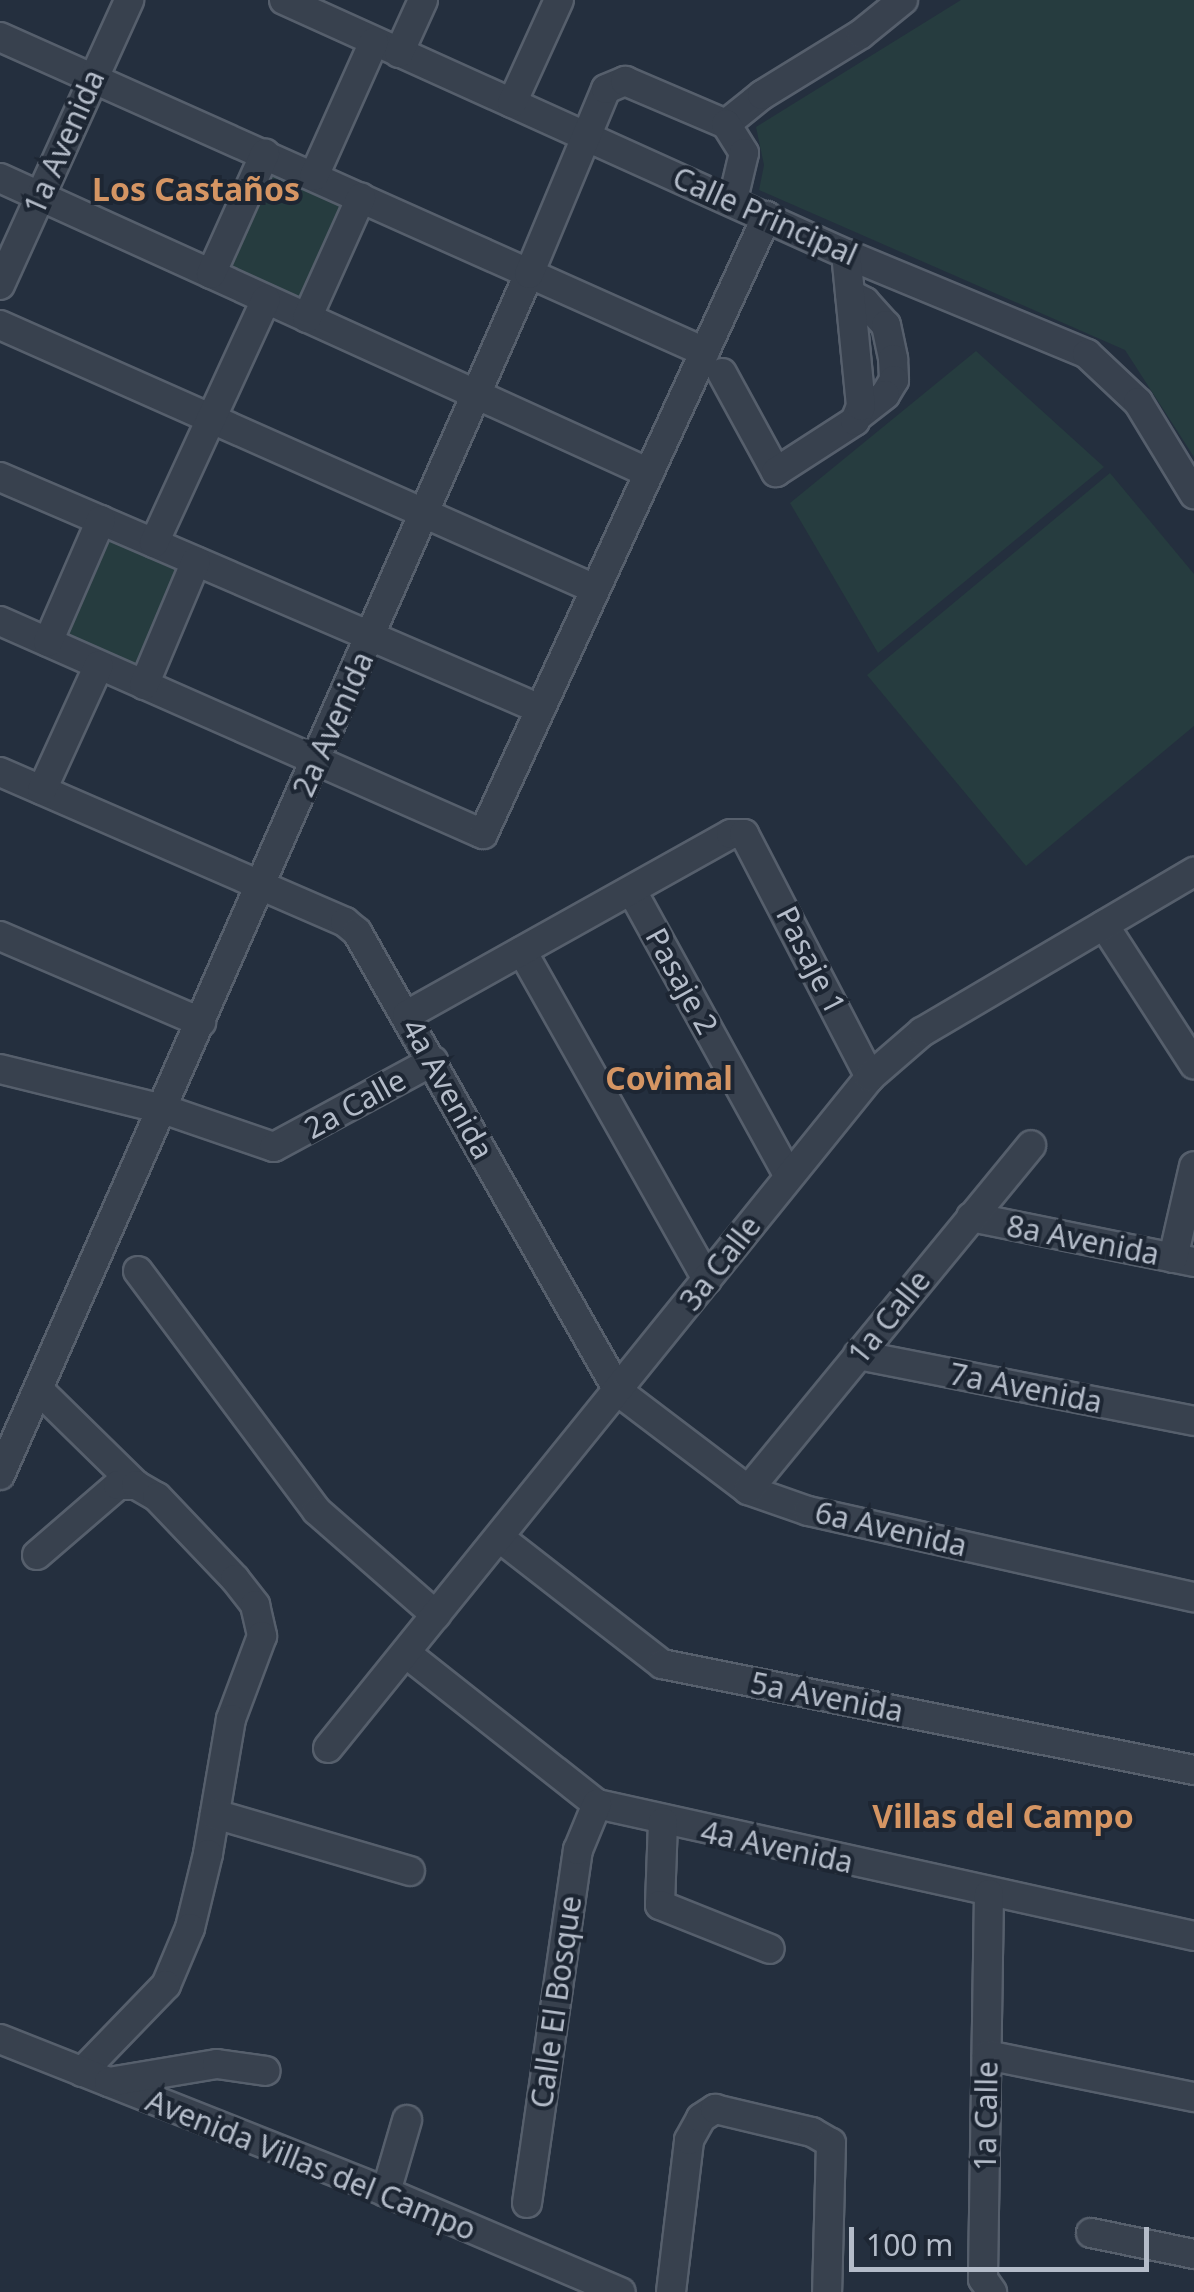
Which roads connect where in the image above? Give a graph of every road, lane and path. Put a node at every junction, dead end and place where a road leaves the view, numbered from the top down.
1 (129, 0) edge
2 (284, 0) edge
3 (423, 0) edge
4 (559, 0) edge
5 (903, 0) edge
6 (0, 37) edge
7 (386, 47) junction
8 (95, 76) junction
9 (512, 103) junction
10 (726, 124) junction
11 (589, 138) junction
12 (265, 154) junction
13 (314, 176) junction
14 (0, 178) edge
15 (40, 196) junction
16 (362, 198) junction
17 (734, 200) junction
18 (768, 216) junction
19 (846, 254) junction
20 (211, 274) junction
21 (529, 274) junction
22 (0, 285) edge
23 (850, 294) junction
24 (266, 298) junction
25 (307, 318) junction
26 (0, 326) edge
27 (856, 351) junction
28 (893, 359) junction
29 (714, 363) junction
30 (476, 394) junction
31 (861, 414) junction
32 (211, 418) junction
33 (649, 474) junction
34 (0, 477) edge
35 (1194, 494) edge
36 (424, 513) junction
37 (101, 520) junction
38 (154, 543) junction
39 (196, 561) junction
40 (596, 589) junction
41 (0, 621) edge
42 (371, 636) junction
43 (48, 642) junction
44 (99, 665) junction
45 (144, 685) junction
46 (540, 709) junction
47 (316, 761) junction
48 (0, 772) edge
49 (42, 790) junction
50 (1194, 872) edge
51 (261, 888) junction
52 (632, 891) junction
53 (1104, 925) junction
54 (3, 945) edge
55 (522, 950) junction
56 (407, 1015) junction
57 (201, 1022) junction
58 (433, 1061) junction
59 (1194, 1064) edge
60 (0, 1069) edge
61 (870, 1077) junction
62 (164, 1109) junction
63 (1031, 1145) dead end
64 (1194, 1166) edge
65 (789, 1176) junction
66 (971, 1217) junction
67 (1184, 1260) edge
68 (138, 1272) dead end
69 (708, 1279) junction
70 (858, 1356) junction
71 (39, 1390) junction
72 (619, 1392) junction
73 (1194, 1421) edge
74 (0, 1475) edge
75 (136, 1485) junction
76 (748, 1490) junction
77 (500, 1538) junction
78 (37, 1555) dead end
79 (1194, 1597) edge
80 (436, 1616) junction
81 (407, 1654) junction
82 (328, 1748) dead end
83 (1194, 1770) edge
84 (598, 1804) junction
85 (215, 1814) junction
86 (663, 1822) junction
87 (410, 1871) dead end
88 (989, 1894) junction
89 (1194, 1936) edge
90 (770, 1949) dead end
91 (0, 2039) edge
92 (986, 2056) junction
93 (266, 2071) dead end
94 (95, 2077) junction
95 (1194, 2097) edge
96 (407, 2120) dead end
97 (386, 2192) junction
98 (527, 2202) dead end
99 (1091, 2234) dead end
100 (1194, 2254) edge
101 (987, 2286) edge
102 (621, 2292) edge
103 (671, 2292) edge
104 (828, 2292) edge

1 - 8 street, 1a Avenida
2 - 7 street, Calle Principal
3 - 7 street
4 - 9 street
5 - 10 street
6 - 8 street
7 - 9 street, Calle Principal
7 - 13 street
8 - 12 street
8 - 15 street, 1a Avenida
9 - 11 street, Calle Principal
10 - 11 street, 2a Avenida
10 - 17 street
11 - 17 street, Calle Principal
11 - 21 street, 2a Avenida
12 - 13 street
12 - 20 street
13 - 16 street
14 - 15 street
15 - 20 street
15 - 22 street, 1a Avenida
16 - 21 street
16 - 25 street
17 - 18 street, Calle Principal
18 - 19 street, Calle Principal
18 - 29 street
19 - 23 street
19 - 35 street, Calle Principal
20 - 24 street
21 - 29 street
21 - 30 street, 2a Avenida
23 - 27 street
23 - 28 street
24 - 25 street
24 - 32 street
25 - 30 street
26 - 32 street
27 - 28 street
27 - 31 street
28 - 31 street
29 - 31 street
29 - 33 street
30 - 33 street
30 - 36 street, 2a Avenida
32 - 36 street
32 - 38 street
33 - 40 street
34 - 37 street
36 - 40 street
36 - 42 street, 2a Avenida
37 - 38 street
37 - 43 street
38 - 39 street
39 - 42 street
39 - 45 street
40 - 46 street
41 - 43 street
42 - 46 street
42 - 47 street, 2a Avenida
43 - 44 street
44 - 45 street
44 - 49 street
45 - 47 street
46 - 47 street
47 - 51 street, 2a Avenida
48 - 49 street
49 - 51 street
50 - 53 street, 3a Calle
51 - 56 street, 4a Avenida
51 - 57 street, 2a Avenida
52 - 55 street
52 - 61 street, Pasaje 1
52 - 65 street, Pasaje 2
53 - 59 street
53 - 61 street, 3a Calle
54 - 57 street
55 - 56 street
55 - 69 street
56 - 58 street, 4a Avenida
57 - 62 street, 2a Avenida
58 - 62 street, 2a Calle
58 - 72 street, 4a Avenida
60 - 62 street, 2a Calle
61 - 65 street, 3a Calle
62 - 71 street, 2a Avenida
63 - 66 street, 1a Calle
64 - 67 street
65 - 69 street, 3a Calle
66 - 67 street, 8a Avenida
66 - 70 street, 1a Calle
68 - 80 street
69 - 72 street, 3a Calle
70 - 73 street, 7a Avenida
70 - 76 street, 1a Calle
71 - 74 street, 2a Avenida
71 - 75 street
72 - 76 street, 6a Avenida
72 - 77 street, 3a Calle
75 - 78 street
75 - 85 street
76 - 79 street, 6a Avenida
77 - 80 street, 3a Calle
77 - 83 street, 5a Avenida
80 - 81 street, 3a Calle
81 - 82 street, 3a Calle
81 - 84 street, 4a Avenida
84 - 86 street, 4a Avenida
84 - 98 street, Calle El Bosque
85 - 87 street
85 - 94 street
86 - 88 street, 4a Avenida
86 - 90 street
88 - 89 street, 4a Avenida
88 - 92 street, 1a Calle
91 - 94 street, Avenida Villas del Campo
92 - 95 street
92 - 101 street, 1a Calle
93 - 94 street
94 - 97 street, Avenida Villas del Campo
96 - 97 street
97 - 102 street, Avenida Villas del Campo
99 - 100 street
103 - 104 street

